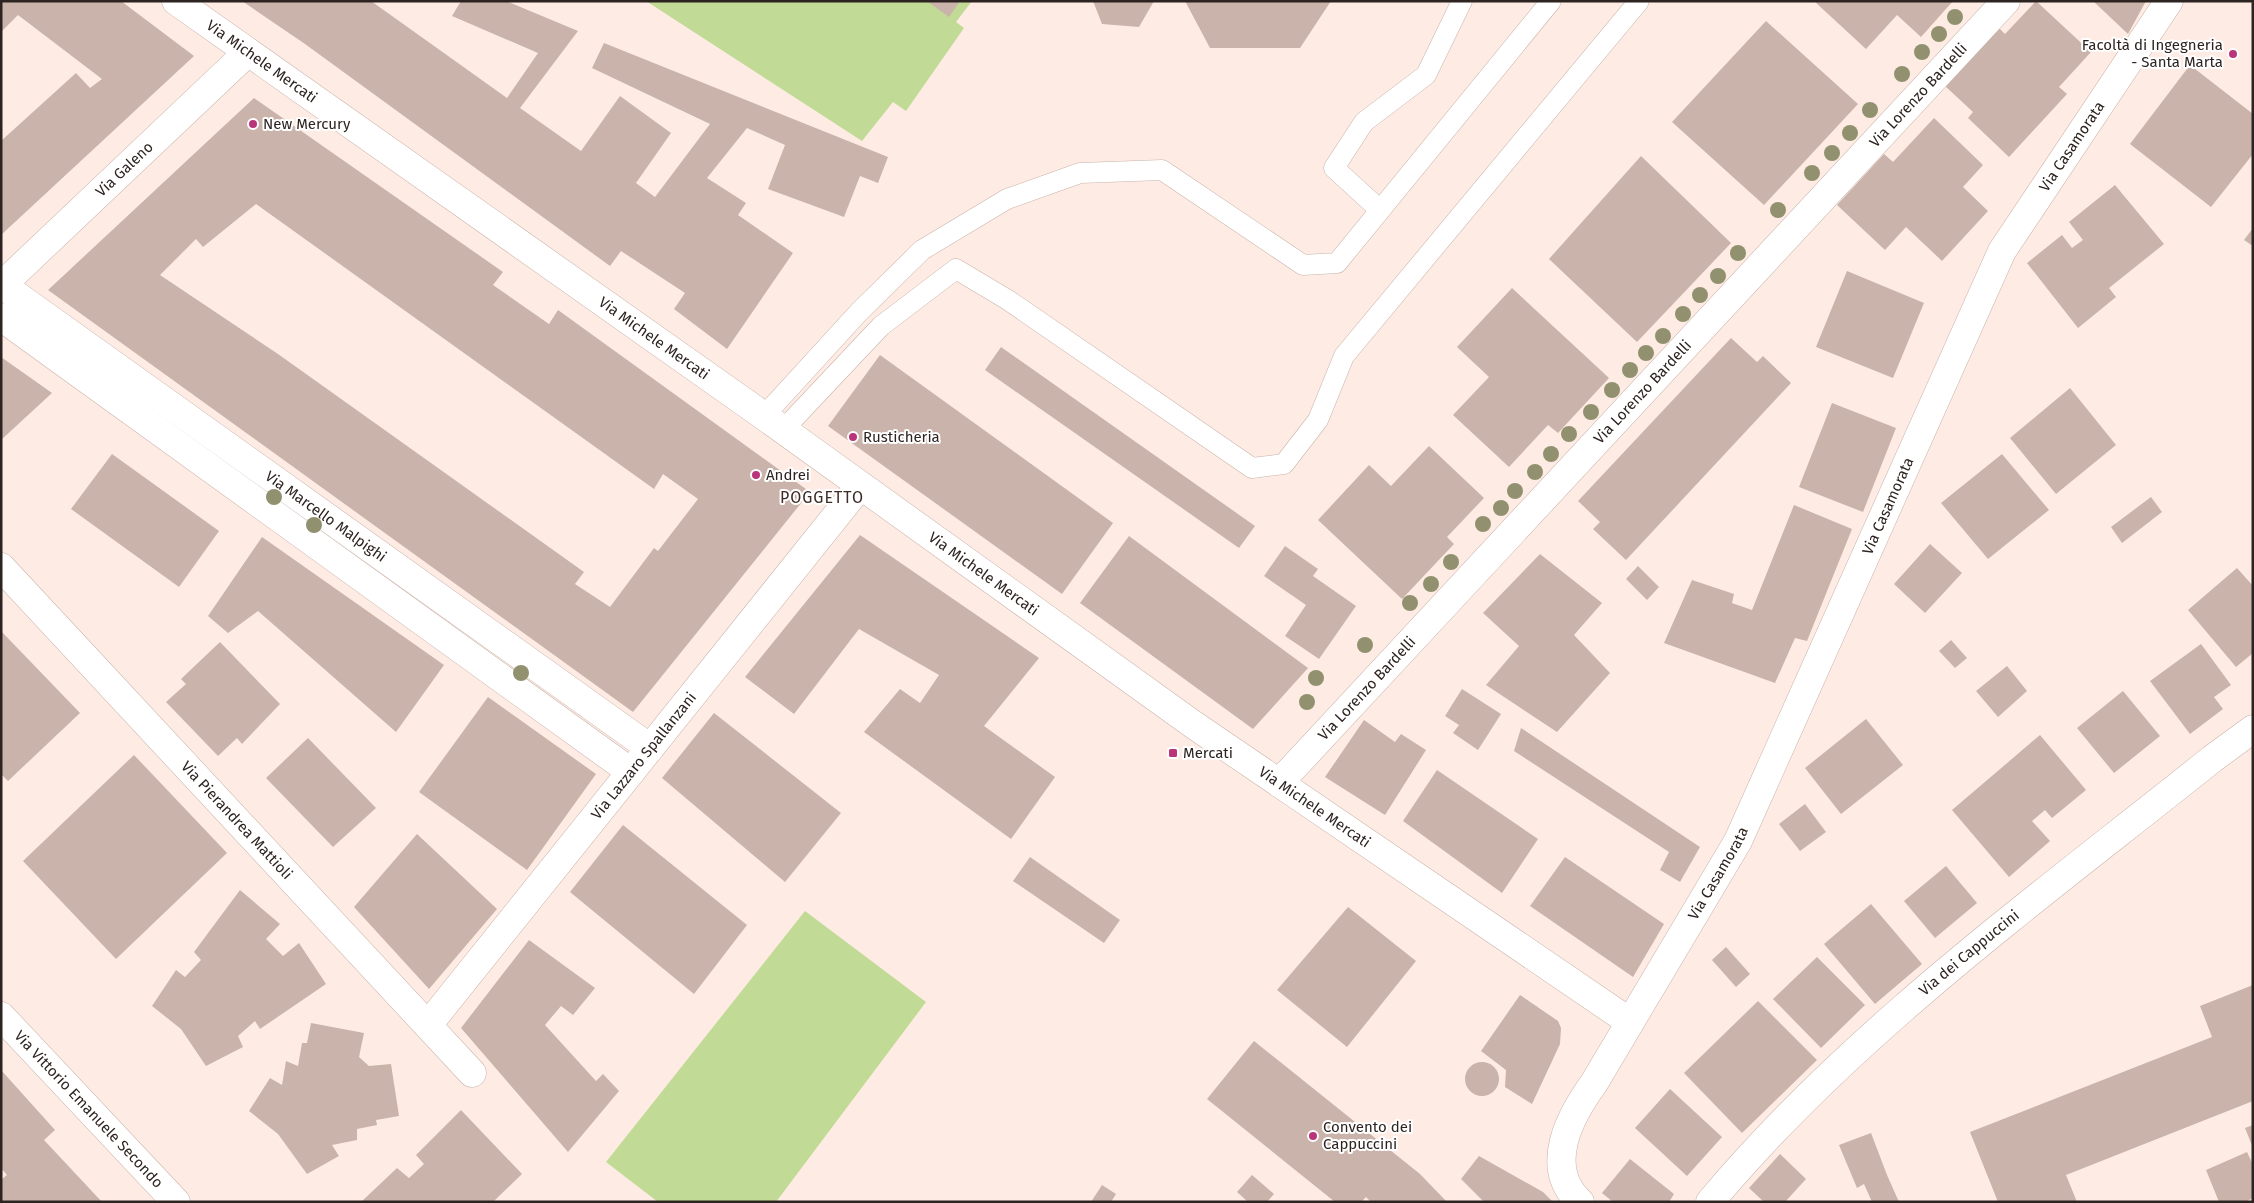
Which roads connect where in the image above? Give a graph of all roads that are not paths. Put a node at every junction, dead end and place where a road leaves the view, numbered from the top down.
1 (176, 1) edge
2 (1462, 1) edge
3 (1551, 1) edge
4 (1640, 1) edge
5 (2006, 1) edge
6 (2169, 1) edge
7 (248, 52) junction
8 (1380, 210) junction
9 (2, 285) edge
10 (1, 318) edge
11 (774, 423) junction
12 (860, 486) junction
13 (1, 567) edge
14 (2253, 729) edge
15 (650, 748) junction
16 (631, 772) junction
17 (1279, 783) junction
18 (1, 1016) edge
19 (1630, 1022) junction
20 (428, 1025) junction
21 (472, 1073) dead end
22 (176, 1202) edge
23 (1580, 1202) edge
24 (1710, 1202) edge

1 - 7 street, Via Michele Mercati
2 - 8 lane
3 - 8 lane
4 - 11 lane
5 - 17 street, Via Lorenzo Bardelli
6 - 19 street, Via Casamorata
7 - 9 street, Via Galeno
7 - 11 street, Via Michele Mercati
8 - 11 lane
9 - 15 street, Via Marcello Malpighi
10 - 16 street, Via Marcello Malpighi
11 - 12 street, Via Michele Mercati
12 - 15 street, Via Lazzaro Spallanzani
12 - 17 street, Via Michele Mercati
13 - 20 street, Via Pierandrea Mattioli
14 - 24 street, Via dei Cappuccini
15 - 16 street, Via Lazzaro Spallanzani
16 - 20 street, Via Lazzaro Spallanzani
17 - 19 street, Via Michele Mercati
18 - 22 street, Via Vittorio Emanuele Secondo
19 - 23 street
20 - 21 street, Via Pierandrea Mattioli

